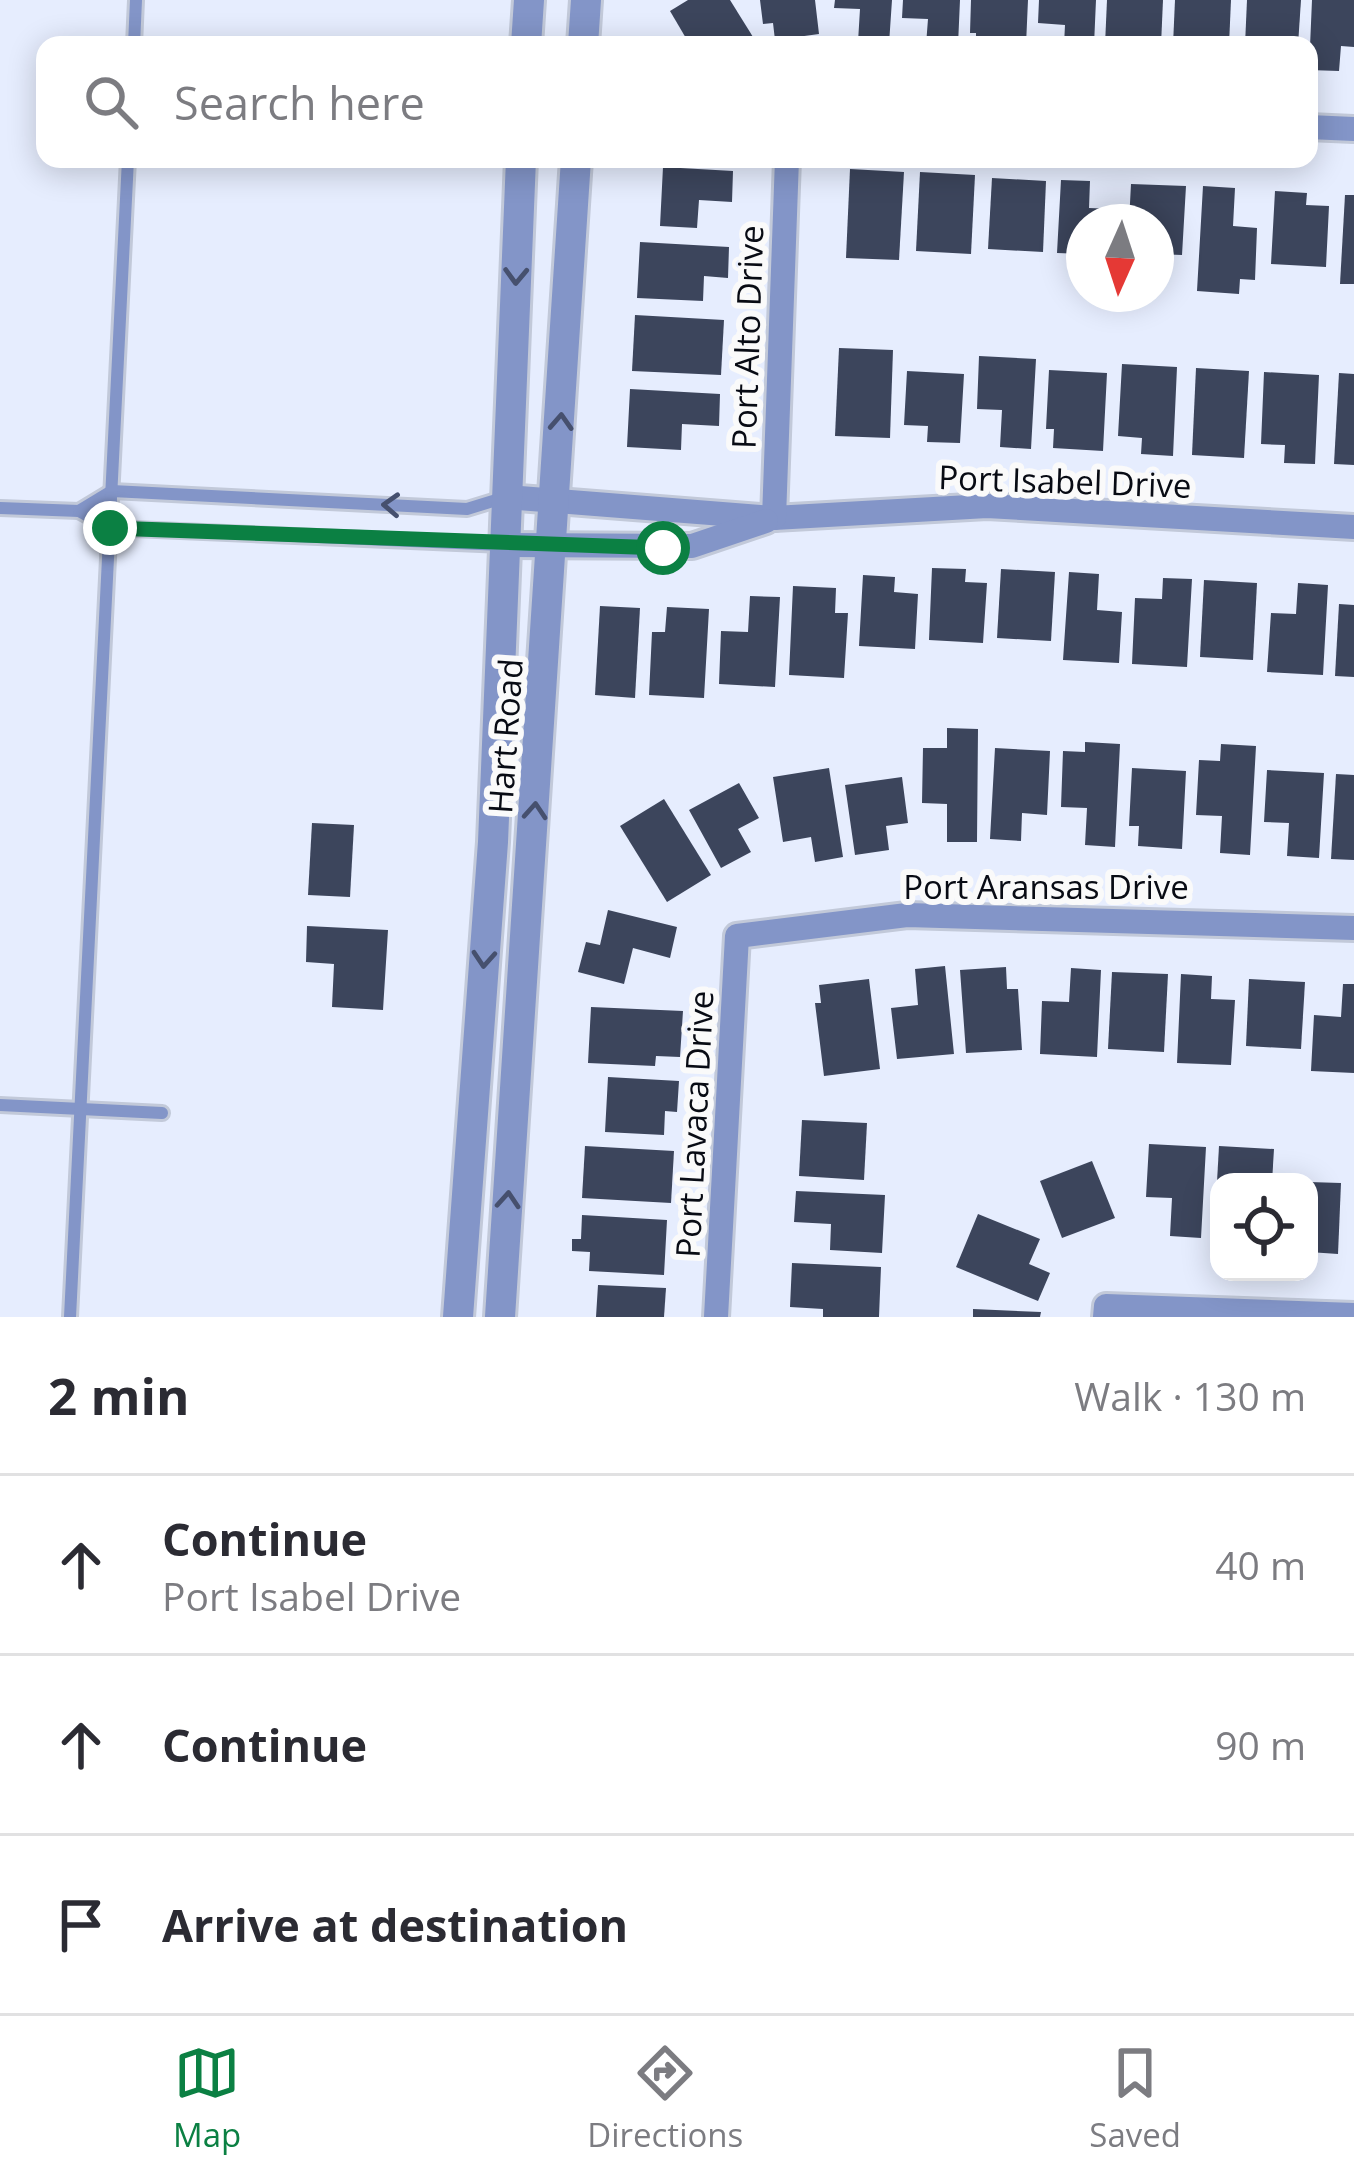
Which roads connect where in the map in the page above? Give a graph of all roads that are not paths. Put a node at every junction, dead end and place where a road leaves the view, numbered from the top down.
1 (136, 0) edge
2 (530, 0) edge
3 (586, 0) edge
4 (134, 36) edge
5 (527, 36) edge
6 (584, 36) edge
7 (1318, 127) edge
8 (1354, 129) edge
9 (128, 168) edge
10 (520, 168) edge
11 (575, 168) edge
12 (787, 168) edge
13 (112, 491) junction
14 (506, 497) junction
15 (557, 500) junction
16 (0, 508) edge
17 (79, 511) junction
18 (774, 518) junction
19 (1354, 527) edge
20 (110, 528) junction
21 (504, 545) junction
22 (554, 547) junction
23 (1354, 928) edge
24 (737, 936) joint
25 (0, 1105) edge
26 (80, 1109) junction
27 (161, 1113) dead end
28 (462, 1256) junction
29 (504, 1258) junction
30 (1105, 1311) edge
31 (1354, 1315) edge
32 (70, 1317) edge
33 (458, 1317) edge
34 (500, 1317) edge
35 (716, 1317) edge

1 - 4 lane
2 - 5 street
3 - 6 street
7 - 8 street
9 - 13 lane
10 -> 14 street, Hart Road
15 -> 11 street, Hart Road
12 - 18 street, Port Alto Drive
14 -> 13 lane
13 - 17 lane
13 - 20 lane
14 - 15 street, Port Isabel Drive
14 - 21 street, Hart Road
15 - 18 street, Port Isabel Drive
15 - 22 street, Hart Road
16 - 17 lane
17 - 20 lane
18 - 19 street, Port Isabel Drive
18 - 22 street, Port Isabel Drive
20 - 21 lane
20 - 26 lane
21 - 22 street, Port Isabel Drive
21 -> 28 street, Hart Road
29 -> 22 street, Hart Road
23 - 24 street, Port Aransas Drive
24 - 35 street, Port Lavaca Drive
25 - 26 lane
26 - 27 lane
26 - 32 lane
28 - 29 street
28 - 33 street, Hart Road
29 - 34 street, Hart Road
30 - 31 street

